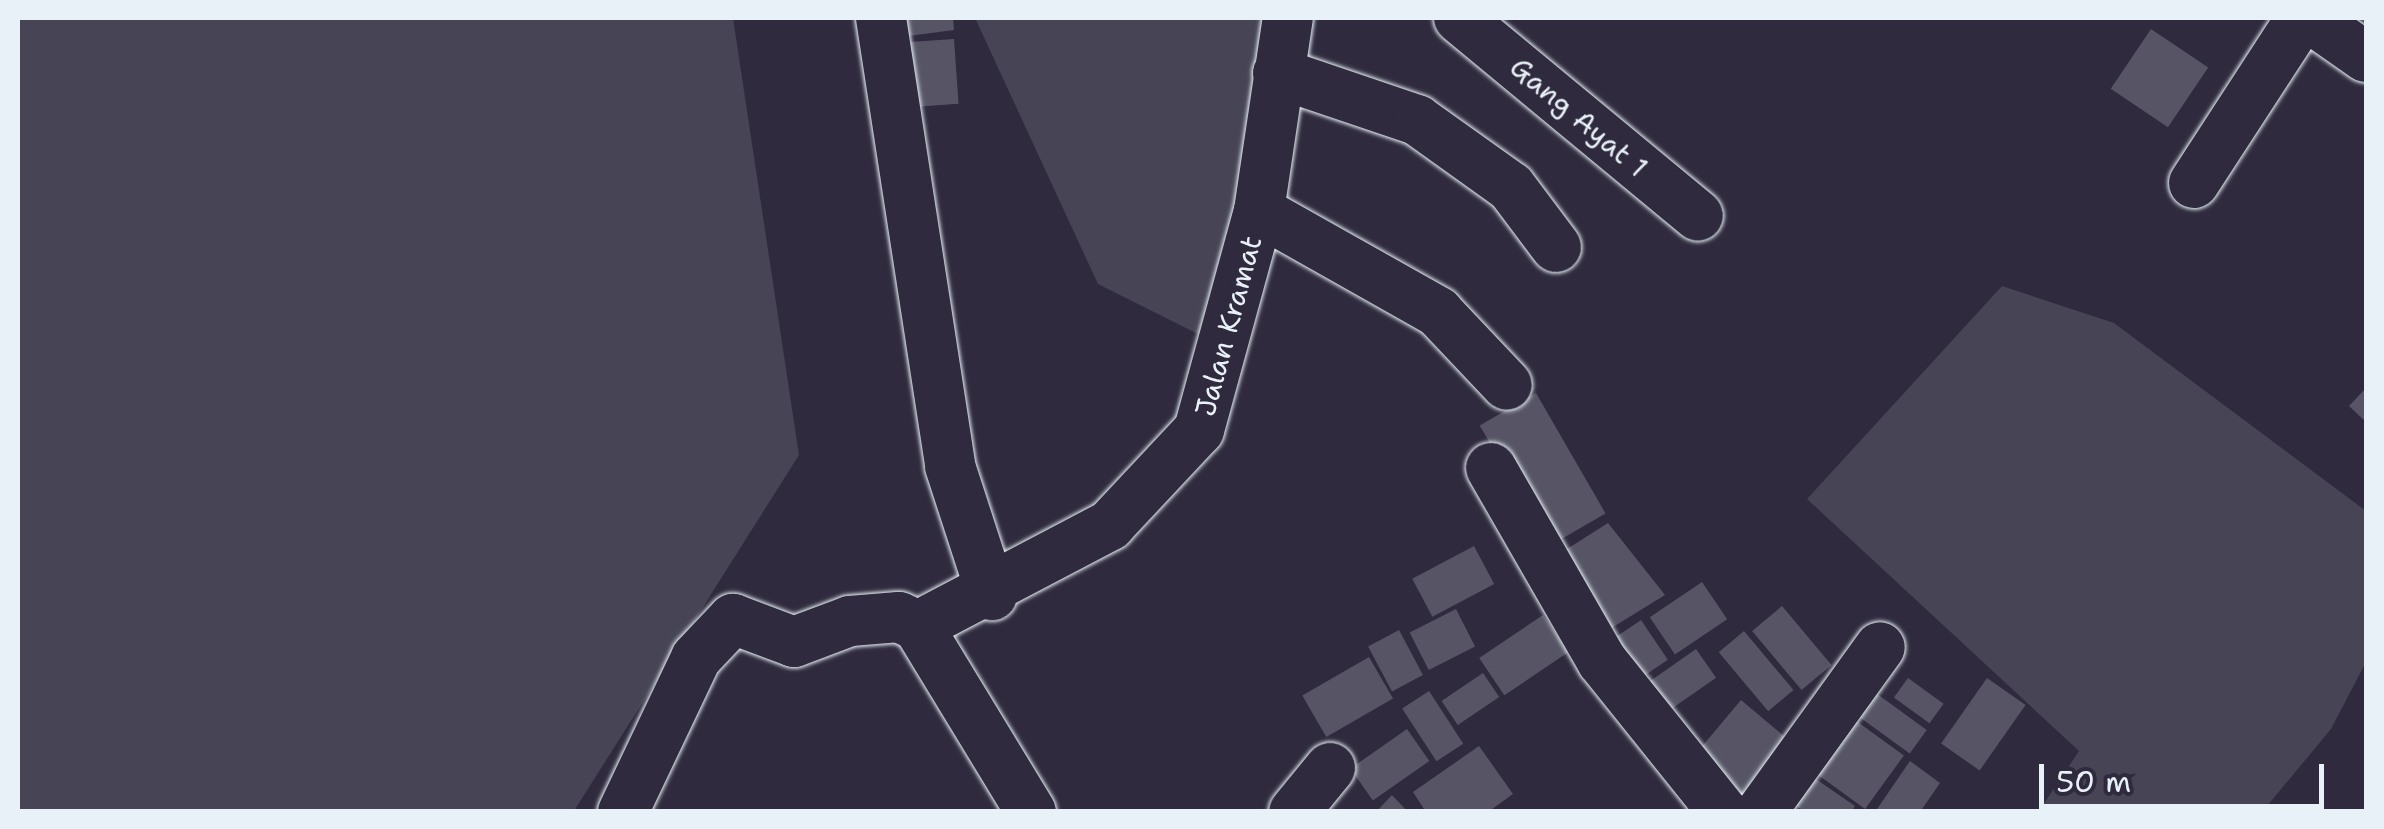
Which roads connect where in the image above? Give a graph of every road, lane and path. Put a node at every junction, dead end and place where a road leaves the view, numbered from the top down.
1 (881, 18) edge
2 (1288, 18) edge
3 (1459, 18) edge
4 (2301, 18) edge
5 (2310, 18) edge
6 (2366, 57) edge
7 (1278, 73) junction
8 (2194, 184) dead end
9 (1259, 212) junction
10 (1698, 216) dead end
11 (1556, 247) dead end
12 (1507, 385) dead end
13 (1491, 468) dead end
14 (992, 594) junction
15 (918, 626) junction
16 (1880, 648) dead end
17 (1330, 768) dead end
18 (624, 812) edge
19 (1030, 812) edge
20 (1294, 812) edge
21 (1724, 812) edge
22 (1761, 812) edge

1 - 14 street
2 - 7 street, Jalan Kramat
3 - 10 street, Gang Ayat 1
4 - 8 street
5 - 6 street
7 - 9 street, Jalan Kramat
7 - 11 street
9 - 12 street
9 - 14 street, Jalan Kramat
13 - 21 street
14 - 15 street, Jalan Kramat
15 - 18 street
15 - 19 street
16 - 22 street
17 - 20 street

